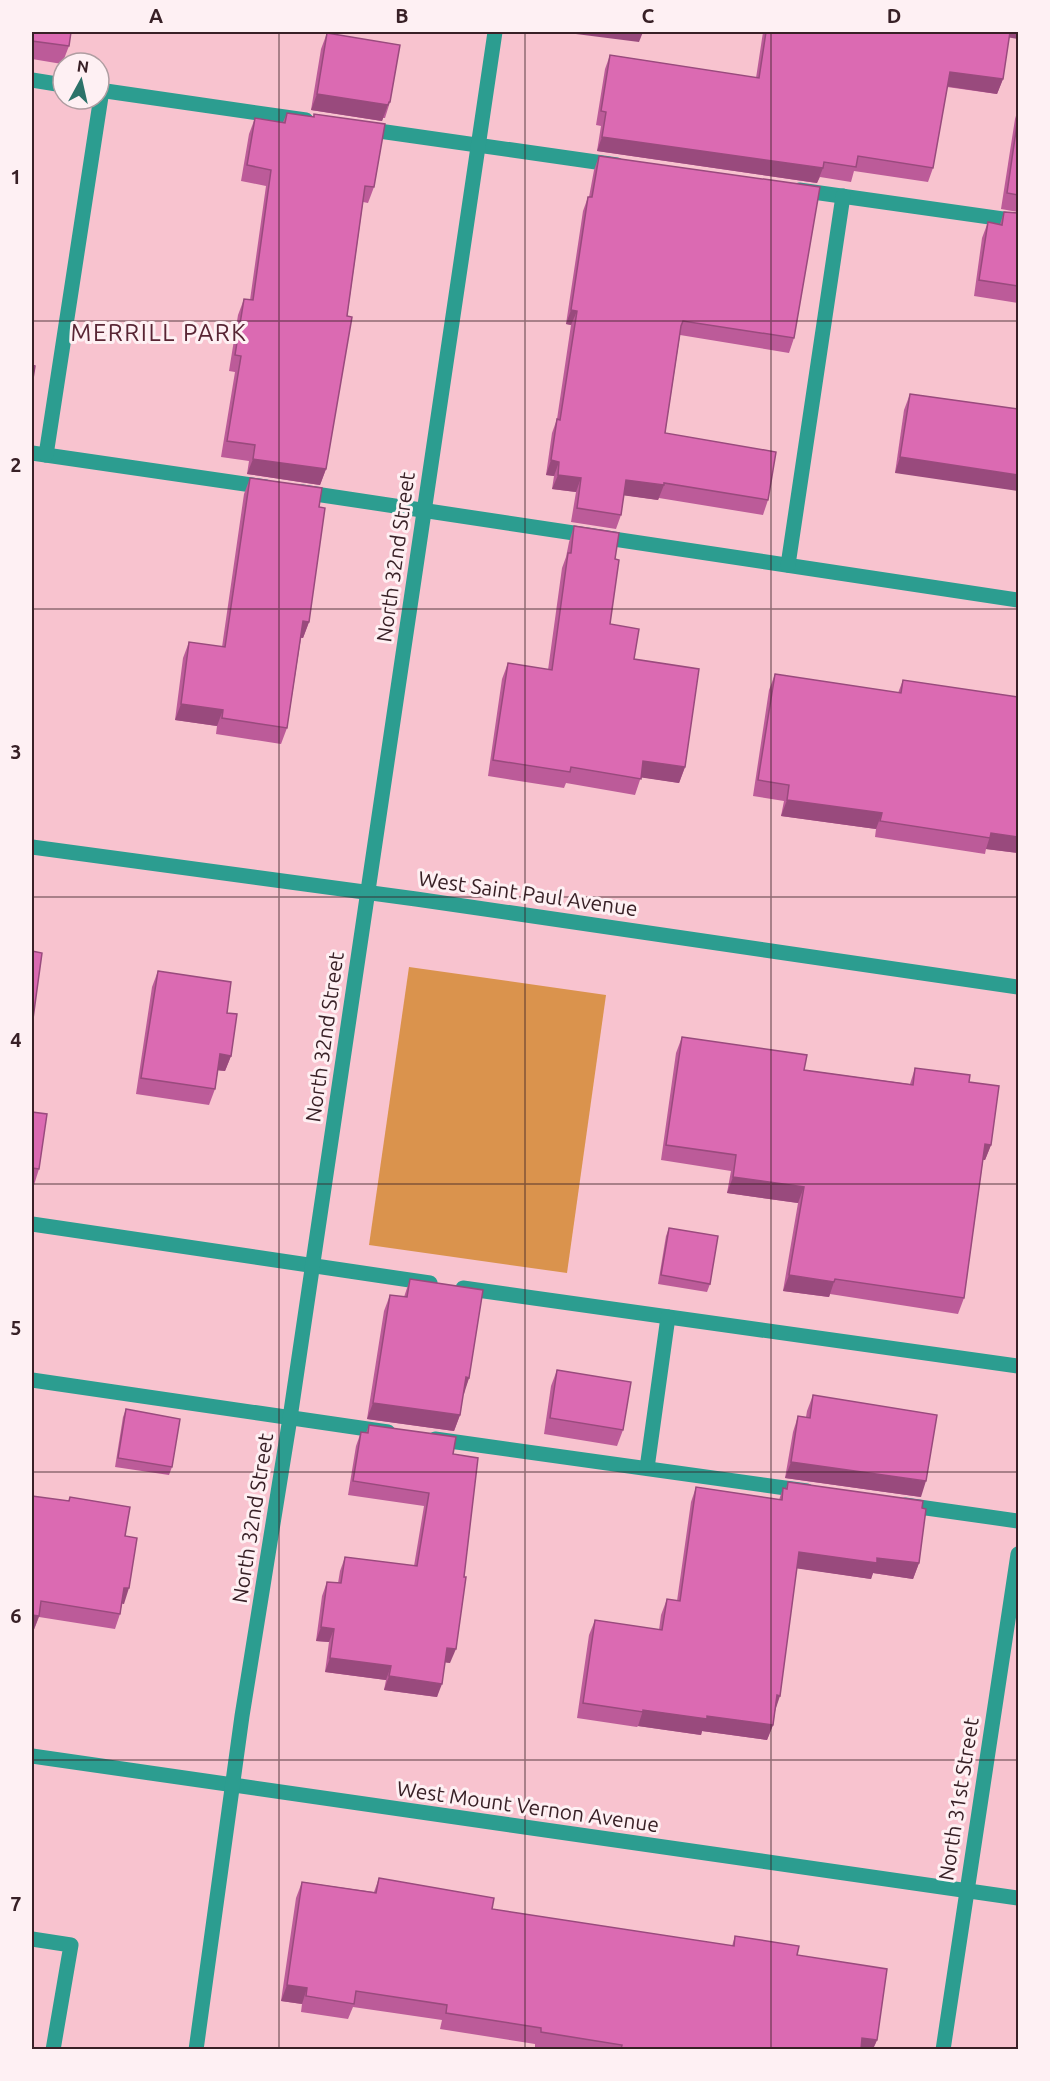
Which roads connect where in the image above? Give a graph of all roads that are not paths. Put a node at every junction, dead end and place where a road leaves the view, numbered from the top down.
1 (495, 32) edge
2 (32, 80) edge
3 (51, 83) edge
4 (111, 91) edge
5 (97, 111) edge
6 (320, 122) edge
7 (354, 127) edge
8 (478, 145) junction
9 (631, 166) edge
10 (784, 188) edge
11 (843, 196) junction
12 (1018, 221) edge
13 (39, 454) edge
14 (424, 510) junction
15 (788, 565) junction
16 (1018, 600) edge
17 (32, 847) edge
18 (368, 892) junction
19 (1018, 987) edge
20 (32, 1224) edge
21 (312, 1267) junction
22 (668, 1317) junction
23 (1018, 1366) edge
24 (32, 1380) edge
25 (290, 1418) junction
26 (647, 1468) junction
27 (819, 1492) edge
28 (888, 1502) edge
29 (1018, 1521) edge
30 (1018, 1554) edge
31 (32, 1756) edge
32 (233, 1785) junction
33 (966, 1889) junction
34 (1018, 1898) edge
35 (32, 1939) edge
36 (53, 2049) edge
37 (196, 2049) edge
38 (943, 2049) edge

1 - 8 street, North 32nd Street
2 - 3 street
4 - 6 street
5 - 13 street
7 - 8 street
8 - 9 street
8 - 14 street, North 32nd Street
10 - 11 street
11 - 12 street
11 - 15 street
13 - 14 street
14 - 15 street
14 - 18 street, North 32nd Street
15 - 16 street
17 - 18 street, West Saint Paul Avenue
18 - 19 street, West Saint Paul Avenue
18 - 21 street, North 32nd Street
20 - 21 street
21 - 22 street
21 - 25 street, North 32nd Street
22 - 23 street
22 - 26 street
24 - 25 street
25 - 26 street
25 - 32 street, North 32nd Street
26 - 27 street
28 - 29 street
30 - 33 street, North 31st Street
31 - 32 street, West Mount Vernon Avenue
32 - 33 street, West Mount Vernon Avenue
32 - 37 street, North 32nd Street
33 - 34 street, West Mount Vernon Avenue
33 - 38 street, North 31st Street
35 - 36 street

